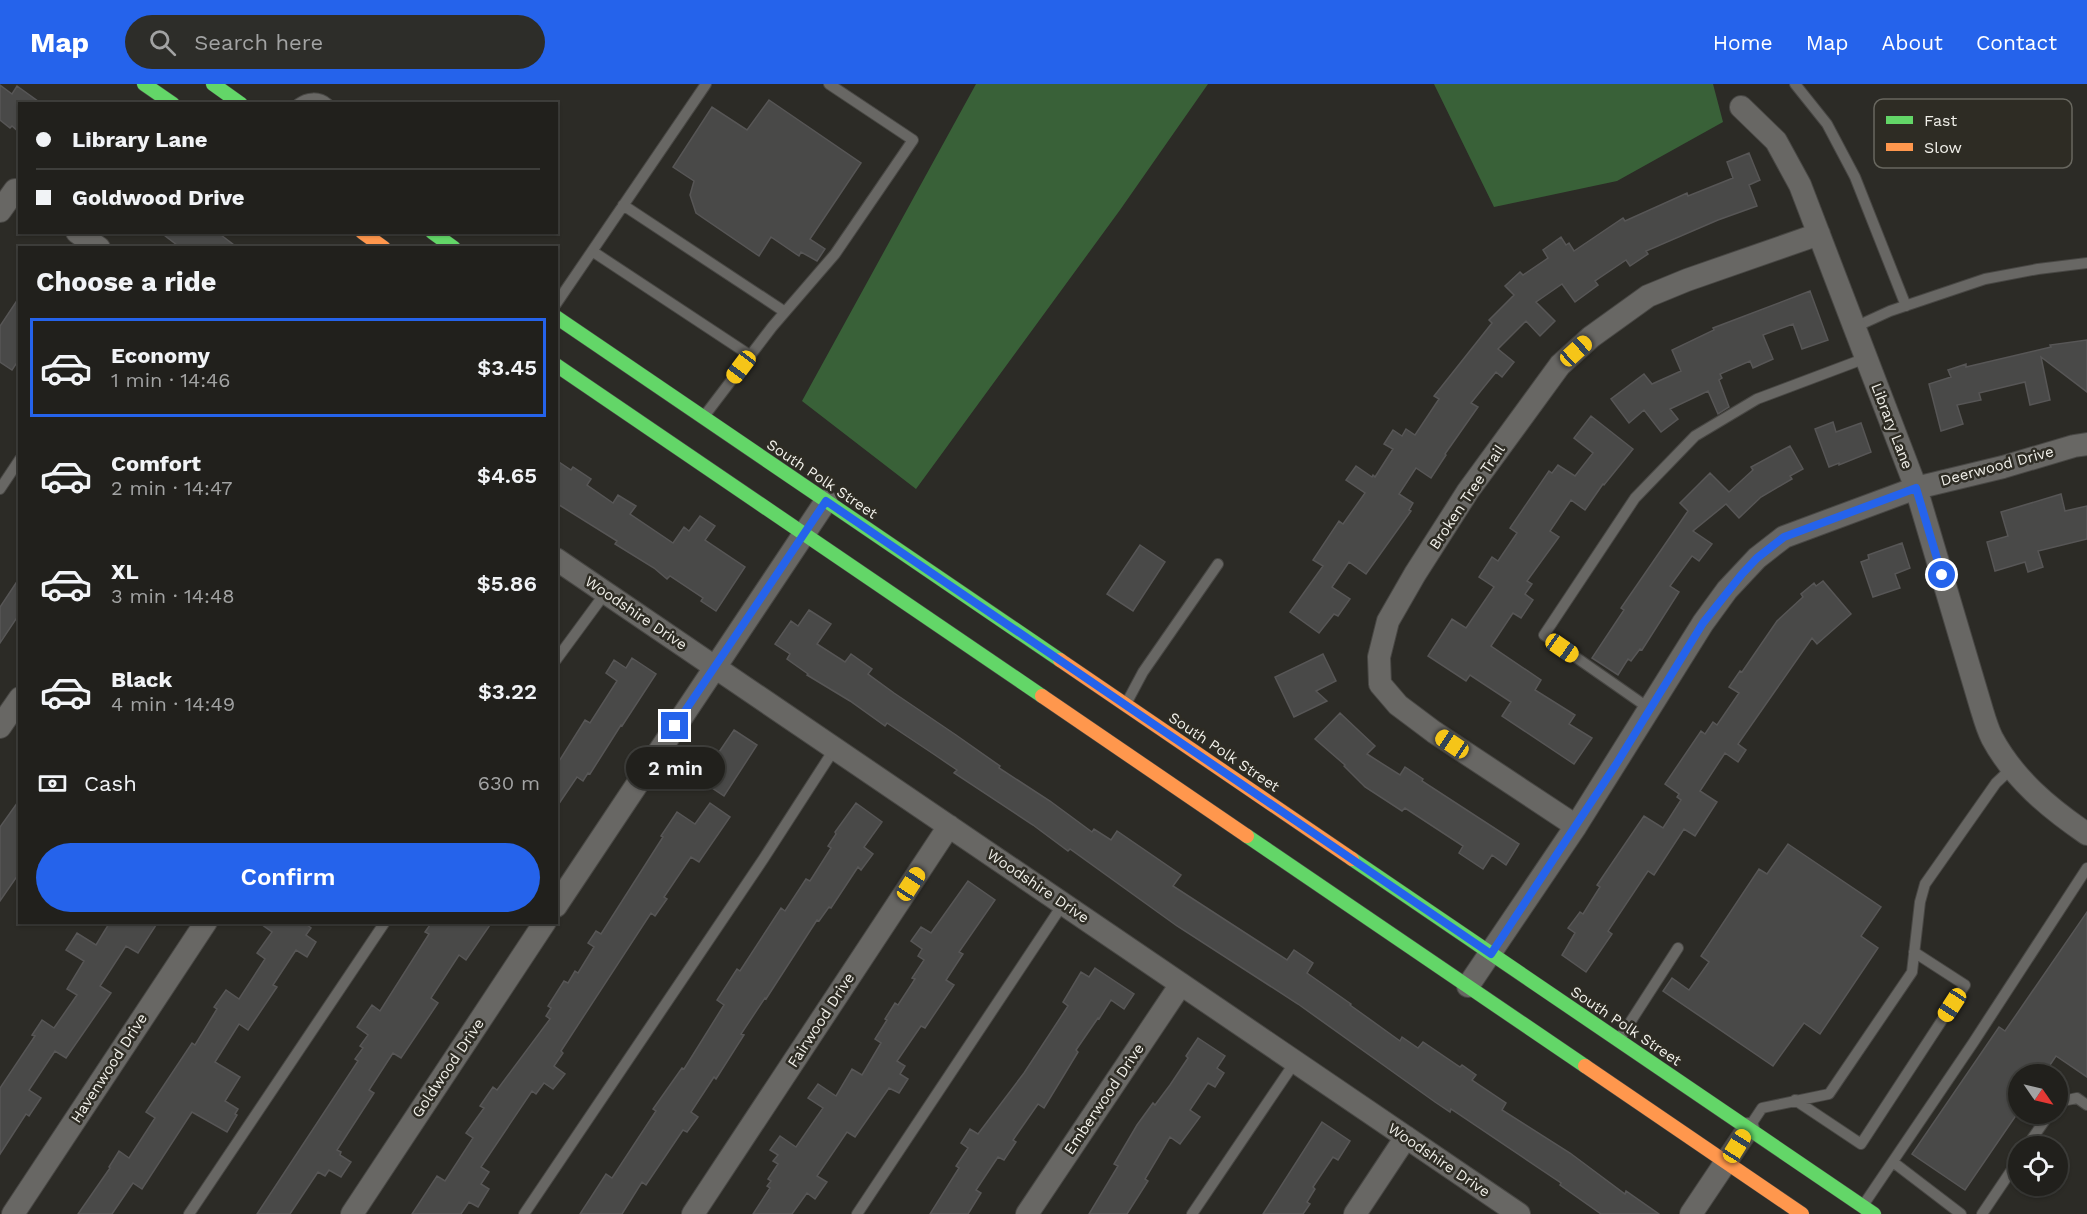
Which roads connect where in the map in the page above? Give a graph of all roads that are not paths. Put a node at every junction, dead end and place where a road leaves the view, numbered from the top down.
1 (144, 84) edge
2 (213, 84) edge
3 (706, 84) edge
4 (829, 84) edge
5 (1796, 84) edge
6 (170, 102) edge
7 (238, 102) edge
8 (302, 102) edge
9 (326, 102) edge
10 (1741, 107) dead end
11 (11, 187) edge
12 (623, 205) junction
13 (0, 211) edge
14 (80, 234) edge
15 (365, 234) edge
16 (435, 234) edge
17 (1819, 234) junction
18 (96, 246) edge
19 (381, 246) edge
20 (451, 246) edge
21 (592, 251) junction
22 (2087, 263) edge
23 (558, 301) edge
24 (1906, 306) junction
25 (785, 312) junction
26 (558, 318) edge
27 (1855, 327) junction
28 (751, 356) junction
29 (1866, 358) junction
30 (558, 366) edge
31 (703, 417) junction
32 (2087, 444) edge
33 (18, 462) edge
34 (1916, 488) junction
35 (0, 489) edge
36 (826, 501) junction
37 (804, 534) junction
38 (558, 560) edge
39 (1218, 564) dead end
40 (606, 592) junction
41 (558, 657) edge
42 (715, 667) junction
43 (18, 701) edge
44 (1122, 709) junction
45 (1650, 709) junction
46 (0, 727) edge
47 (835, 748) junction
48 (2012, 768) junction
49 (949, 826) junction
50 (1576, 826) junction
51 (2087, 834) edge
52 (2085, 874) edge
53 (558, 903) edge
54 (1063, 904) junction
55 (205, 924) edge
56 (383, 924) edge
57 (544, 924) edge
58 (1678, 948) dead end
59 (1914, 952) junction
60 (1491, 954) junction
61 (1181, 984) junction
62 (1468, 986) junction
63 (1618, 1040) junction
64 (1295, 1062) junction
65 (1795, 1100) junction
66 (2068, 1100) edge
67 (2087, 1105) edge
68 (1748, 1129) junction
69 (1406, 1137) junction
70 (1727, 1162) junction
71 (1893, 1162) junction
72 (2008, 1175) edge
73 (1868, 1210) edge
74 (13, 1214) edge
75 (189, 1214) edge
76 (352, 1214) edge
77 (524, 1214) edge
78 (693, 1214) edge
79 (857, 1214) edge
80 (1027, 1214) edge
81 (1192, 1214) edge
82 (1355, 1214) edge
83 (1519, 1214) edge
84 (1691, 1214) edge
85 (1802, 1214) edge
86 (1961, 1214) edge
87 (1982, 1214) edge

1 - 6 main road
2 - 7 main road
3 - 12 lane
4 - 25 lane
5 - 24 lane
8 - 9 lane
10 - 17 street, Library Lane
11 - 13 street
12 - 21 lane
12 - 25 lane
14 - 18 street
15 - 19 main road
16 - 20 main road
17 - 27 street, Library Lane
17 - 50 street, Broken Tree Trail
21 - 23 lane
21 - 28 lane
22 - 24 lane
24 - 27 lane
25 - 28 lane
26 - 31 main road, South Polk Street
27 - 29 street, Library Lane
28 - 31 lane
29 - 34 street, Library Lane
29 - 45 lane
30 - 37 main road
31 - 36 main road, South Polk Street
32 - 34 street, Deerwood Drive
33 - 35 lane
34 - 45 street, Deerwood Drive
34 - 48 street, Library Lane
36 - 37 street
36 - 44 main road, South Polk Street
37 - 42 street
37 - 62 main road
38 - 40 street, Woodshire Drive
39 - 44 lane
40 - 41 lane
40 - 42 street, Woodshire Drive
42 - 47 street, Woodshire Drive
42 - 53 street
43 - 46 street
44 - 60 main road, South Polk Street
45 - 50 street, Deerwood Drive
47 - 49 street, Woodshire Drive
47 - 77 lane
48 - 51 street, Library Lane
48 - 59 lane
49 - 54 street, Woodshire Drive
49 - 78 street, Fairwood Drive
50 - 60 street, Deerwood Drive
52 - 71 lane
54 - 61 street, Woodshire Drive
54 - 79 lane
55 - 74 street, Havenwood Drive
56 - 75 lane
57 - 76 street, Goldwood Drive
58 - 63 lane
59 - 65 lane
59 - 65 lane
60 - 62 street, Deerwood Drive
60 - 63 main road, South Polk Street
61 - 64 street, Woodshire Drive
61 - 80 street, Emberwood Drive
62 - 70 main road
63 - 68 main road, South Polk Street
64 - 69 street, Woodshire Drive
64 - 81 lane
65 - 68 lane
66 - 67 lane
68 - 70 street
68 - 73 main road, South Polk Street
69 - 82 street
69 - 83 street, Woodshire Drive
70 - 84 street
70 - 85 main road
71 - 73 lane
71 - 86 lane
72 - 87 lane

